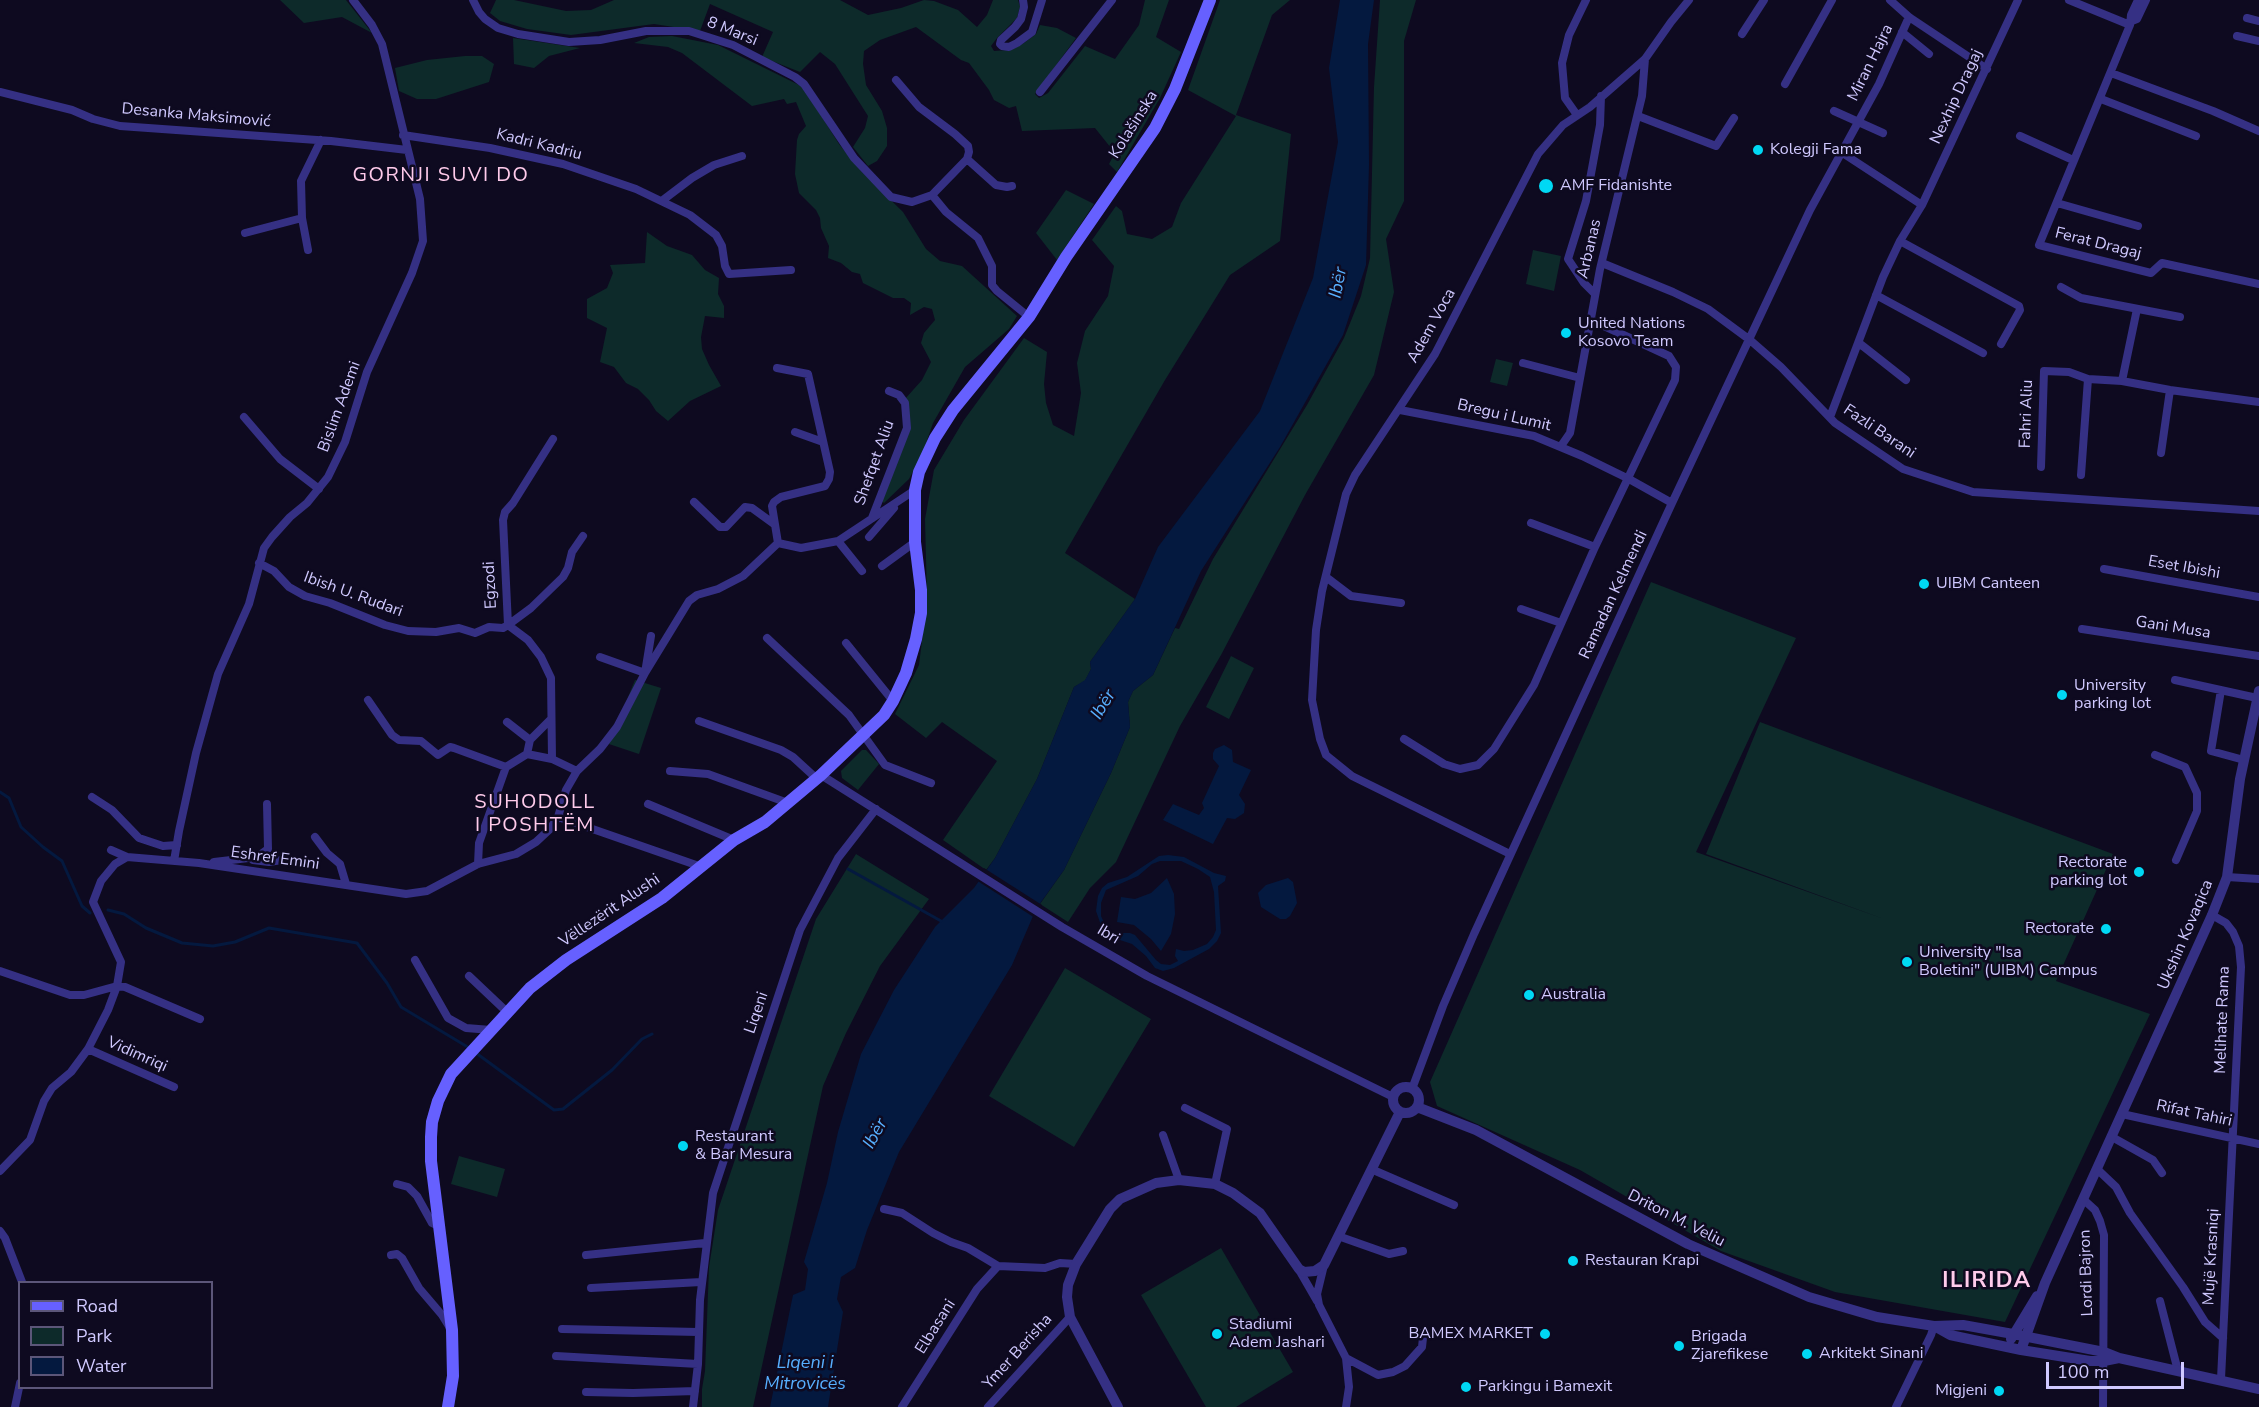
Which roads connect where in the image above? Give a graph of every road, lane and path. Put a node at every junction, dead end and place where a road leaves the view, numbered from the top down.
1 (353, 0) edge
2 (473, 0) edge
3 (1023, 0) edge
4 (1042, 0) edge
5 (1112, 0) edge
6 (1210, 0) edge
7 (1586, 0) edge
8 (1689, 0) edge
9 (1764, 0) edge
10 (1832, 0) edge
11 (1890, 0) edge
12 (2018, 0) edge
13 (2069, 0) edge
14 (2138, 0) edge
15 (2146, 0) edge
16 (1909, 17) junction
17 (2247, 18) dead end
18 (2259, 21) edge
19 (2131, 23) junction
20 (1902, 32) junction
21 (1742, 34) dead end
22 (2237, 36) dead end
23 (2259, 41) edge
24 (1929, 54) dead end
25 (1645, 58) junction
26 (1987, 69) junction
27 (2110, 73) junction
28 (897, 80) dead end
29 (1785, 84) dead end
30 (0, 92) edge
31 (1040, 92) dead end
32 (1601, 96) junction
33 (2101, 99) junction
34 (1834, 111) dead end
35 (1577, 115) junction
36 (1638, 116) junction
37 (1734, 118) dead end
38 (1858, 122) junction
39 (2259, 131) edge
40 (1883, 133) dead end
41 (403, 135) junction
42 (2020, 136) dead end
43 (2196, 136) dead end
44 (321, 140) junction
45 (407, 150) junction
46 (1841, 152) junction
47 (742, 156) dead end
48 (967, 159) junction
49 (2073, 160) junction
50 (1012, 186) dead end
51 (932, 195) junction
52 (663, 201) junction
53 (2057, 203) junction
54 (1922, 205) junction
55 (302, 218) junction
56 (2138, 226) dead end
57 (245, 233) dead end
58 (1900, 241) junction
59 (308, 250) dead end
60 (1602, 263) junction
61 (791, 270) dead end
62 (2259, 284) edge
63 (2061, 287) dead end
64 (1595, 294) junction
65 (1876, 295) junction
66 (2137, 309) junction
67 (1029, 316) junction
68 (2180, 317) dead end
69 (1591, 320) junction
70 (1750, 340) junction
71 (1858, 344) junction
72 (2001, 344) dead end
73 (1983, 353) dead end
74 (1523, 363) dead end
75 (777, 368) dead end
76 (1580, 378) junction
77 (2088, 379) junction
78 (1905, 380) dead end
79 (2122, 381) junction
80 (2170, 390) junction
81 (889, 391) dead end
82 (2259, 402) edge
83 (1400, 410) junction
84 (244, 417) dead end
85 (1830, 417) junction
86 (795, 432) dead end
87 (553, 439) dead end
88 (823, 442) junction
89 (1562, 446) junction
90 (2161, 453) dead end
91 (2041, 467) dead end
92 (2080, 475) dead end
93 (1629, 479) junction
94 (319, 489) junction
95 (915, 490) junction
96 (900, 500) junction
97 (694, 502) dead end
98 (1672, 503) junction
99 (2259, 511) edge
100 (872, 518) junction
101 (1531, 523) dead end
102 (774, 524) junction
103 (582, 536) dead end
104 (869, 537) dead end
105 (838, 541) junction
106 (915, 542) junction
107 (778, 543) junction
108 (1595, 547) junction
109 (259, 563) junction
110 (882, 566) dead end
111 (2103, 569) dead end
112 (862, 570) dead end
113 (1326, 577) junction
114 (2259, 597) edge
115 (1401, 603) dead end
116 (1521, 609) dead end
117 (1561, 622) junction
118 (508, 625) junction
119 (2082, 629) dead end
120 (651, 636) dead end
121 (767, 638) dead end
122 (846, 644) dead end
123 (2259, 656) edge
124 (600, 657) dead end
125 (645, 673) junction
126 (2175, 680) dead end
127 (2221, 690) junction
128 (2258, 694) edge
129 (368, 700) dead end
130 (893, 701) junction
131 (551, 719) junction
132 (699, 721) dead end
133 (507, 722) dead end
134 (864, 735) junction
135 (1404, 739) dead end
136 (530, 740) junction
137 (527, 754) junction
138 (2155, 755) dead end
139 (552, 759) junction
140 (2244, 760) junction
141 (506, 767) junction
142 (577, 771) junction
143 (670, 771) dead end
144 (819, 777) junction
145 (931, 783) dead end
146 (92, 797) dead end
147 (788, 803) junction
148 (267, 804) dead end
149 (648, 804) dead end
150 (876, 809) junction
151 (558, 817) junction
152 (315, 837) dead end
153 (734, 840) junction
154 (177, 845) junction
155 (111, 850) dead end
156 (1510, 854) junction
157 (127, 857) junction
158 (249, 859) junction
159 (288, 859) dead end
160 (2176, 860) dead end
161 (174, 861) junction
162 (199, 863) junction
163 (478, 864) junction
164 (699, 866) junction
165 (2227, 877) junction
166 (2259, 879) edge
167 (346, 884) junction
168 (2212, 915) junction
169 (415, 960) dead end
170 (0, 971) edge
171 (469, 976) dead end
172 (117, 986) junction
173 (506, 1011) junction
174 (200, 1019) dead end
175 (491, 1030) junction
176 (88, 1049) junction
177 (174, 1087) dead end
178 (1412, 1089) junction
179 (1393, 1097) junction
180 (1417, 1107) junction
181 (1185, 1108) dead end
182 (1400, 1112) junction
183 (2122, 1114) junction
184 (1163, 1136) dead end
185 (2112, 1137) junction
186 (2233, 1137) junction
187 (2259, 1144) edge
188 (1371, 1169) junction
189 (2097, 1169) junction
190 (0, 1171) edge
191 (2162, 1173) dead end
192 (1179, 1180) junction
193 (397, 1184) dead end
194 (1215, 1184) junction
195 (2084, 1200) junction
196 (1454, 1205) dead end
197 (884, 1209) dead end
198 (440, 1227) junction
199 (0, 1231) edge
200 (1338, 1236) junction
201 (705, 1243) junction
202 (1403, 1251) dead end
203 (391, 1255) dead end
204 (586, 1255) dead end
205 (1293, 1260) junction
206 (1076, 1264) junction
207 (1324, 1265) junction
208 (998, 1266) junction
209 (22, 1281) edge
210 (701, 1282) junction
211 (591, 1288) dead end
212 (2160, 1302) dead end
213 (1319, 1305) junction
214 (1070, 1317) junction
215 (1934, 1326) junction
216 (562, 1329) dead end
217 (452, 1330) junction
218 (698, 1332) junction
219 (1418, 1332) dead end
220 (2019, 1335) junction
221 (2223, 1338) junction
222 (2014, 1348) junction
223 (556, 1356) dead end
224 (2104, 1357) junction
225 (1346, 1358) junction
226 (698, 1364) junction
227 (2178, 1371) junction
228 (2221, 1379) junction
229 (19, 1389) edge
230 (2259, 1389) edge
231 (695, 1391) junction
232 (586, 1392) dead end
233 (1114, 1406) edge
234 (15, 1407) edge
235 (448, 1407) edge
236 (693, 1407) edge
237 (902, 1407) edge
238 (988, 1407) edge
239 (1346, 1407) edge
240 (1896, 1407) edge
241 (2103, 1407) edge

1 - 41 street, Bislim Ademi
2 - 51 street, 8 Marsi
3 - 4 street
5 - 31 street
6 - 67 main road, Kolašinska
7 - 35 street
8 - 25 street, Adem Voca
9 - 21 street
10 - 29 street
11 - 16 street, Miran Hajra
12 - 26 street, Nexhip Dragaj
13 - 19 street
14 - 19 street
15 - 19 street
16 - 20 street, Miran Hajra
16 - 26 street, Miran Hajra
17 - 18 street
19 - 27 street, Ferat Dragaj
20 - 24 street
20 - 38 street, Miran Hajra
22 - 23 street
25 - 32 street, Adem Voca
25 - 36 street, Arbanas
26 - 54 street, Nexhip Dragaj
27 - 33 street, Ferat Dragaj
27 - 39 street
28 - 48 street
30 - 44 street, Desanka Maksimović
32 - 35 street, Adem Voca
32 - 64 street
33 - 43 street
33 - 49 street, Ferat Dragaj
34 - 38 street, Miran Hajra
35 - 83 street, Adem Voca
36 - 37 street
36 - 60 street, Arbanas
38 - 40 street, Miran Hajra
38 - 46 street, Ramadan Kelmendi
41 - 45 street, Bislim Ademi
41 - 52 street, Kadri Kadriu
42 - 49 street
44 - 45 street, Desanka Maksimović
44 - 55 street
45 - 94 street, Bislim Ademi
46 - 54 street
46 - 70 street, Ramadan Kelmendi
47 - 52 street
48 - 50 street
48 - 51 street
49 - 53 street, Ferat Dragaj
51 - 67 street
52 - 61 street, Kadri Kadriu
53 - 56 street, Ferat Dragaj
53 - 62 street, Ferat Dragaj
54 - 58 street, Nexhip Dragaj
55 - 57 street
55 - 59 street
58 - 65 street, Nexhip Dragaj
58 - 72 street
60 - 64 street, Arbanas
60 - 70 street, Fazli Barani
63 - 66 street
64 - 69 street, Arbanas
65 - 71 street, Nexhip Dragaj
65 - 73 street
66 - 68 street
66 - 79 street
67 - 95 main road, Vëllezërit Alushi
69 - 76 street, Arbanas
69 - 93 street
70 - 85 street, Fazli Barani
70 - 98 street, Ramadan Kelmendi
71 - 78 street
71 - 85 street, Nexhip Dragaj
74 - 76 street
75 - 88 street
76 - 89 street, Arbanas
77 - 79 street, Fahri Aliu
77 - 91 street, Fahri Aliu
77 - 92 street
79 - 80 street, Fahri Aliu
80 - 82 street, Fahri Aliu
80 - 90 street
81 - 100 street, Shefqet Aliu
83 - 89 street, Bregu i Lumit
83 - 113 street, Adem Voca
84 - 94 street
85 - 99 street, Fazli Barani
86 - 88 street
87 - 118 street, Egzodi
88 - 102 street
89 - 93 street, Bregu i Lumit
93 - 98 street, Bregu i Lumit
93 - 108 street
94 - 109 street, Bislim Ademi
95 - 96 street, Shefqet Aliu
95 - 106 main road, Vëllezërit Alushi
96 - 100 street, Shefqet Aliu
96 - 104 street, Shefqet Aliu
97 - 102 street
98 - 156 street, Ramadan Kelmendi
100 - 105 street, Shefqet Aliu
101 - 108 street
102 - 107 street
103 - 118 street, Egzodi
105 - 107 street, Shefqet Aliu
105 - 112 street
106 - 110 street
106 - 130 main road, Vëllezërit Alushi
107 - 125 street
108 - 117 street
109 - 118 street, Ibish U. Rudari
109 - 154 street, Bislim Ademi
111 - 114 street, Eset Ibishi
113 - 115 street
113 - 156 street, Adem Voca
116 - 117 street
117 - 135 street
118 - 131 street
119 - 123 street, Gani Musa
120 - 125 street
121 - 134 street
122 - 130 street
124 - 125 street
125 - 142 street
126 - 127 street, Ukshin Kovaqica
127 - 128 street, Ukshin Kovaqica
127 - 140 street
128 - 140 street, Ukshin Kovaqica
129 - 141 street
130 - 134 main road, Vëllezërit Alushi
131 - 136 street
131 - 139 street
132 - 144 street
133 - 136 street
134 - 144 main road, Vëllezërit Alushi
134 - 145 street
136 - 137 street
137 - 139 street
137 - 141 street
138 - 160 street
139 - 142 street
140 - 165 street, Ukshin Kovaqica
141 - 163 street
142 - 151 street
143 - 147 street
144 - 147 main road, Vëllezërit Alushi
144 - 150 street, Ibri
146 - 154 street
147 - 153 main road, Vëllezërit Alushi
148 - 158 street, Eshref Emini
149 - 153 street
150 - 179 street, Ibri
150 - 201 street, Liqeni
151 - 163 street, Eshref Emini
151 - 164 street
152 - 167 street, Eshref Emini
153 - 164 main road, Vëllezërit Alushi
154 - 161 street, Bislim Ademi
155 - 157 street
156 - 178 street, Ramadan Kelmendi
157 - 161 street
157 - 172 street, Vidimriqi
158 - 159 street, Eshref Emini
158 - 162 street, Eshref Emini
161 - 162 street, Eshref Emini
162 - 167 street, Eshref Emini
163 - 167 street, Eshref Emini
164 - 173 main road, Vëllezërit Alushi
165 - 166 street
165 - 168 street, Ukshin Kovaqica
168 - 183 street, Ukshin Kovaqica
168 - 186 street, Melihate Rama
169 - 175 street
170 - 172 street
171 - 173 street
172 - 174 street
172 - 176 street, Vidimriqi
173 - 175 main road, Vëllezërit Alushi
175 - 198 main road, Vëllezërit Alushi
176 - 177 street, Vidimriqi
176 - 190 street, Vidimriqi
178 - 179 street
178 - 180 street
179 - 182 street
180 - 182 street
180 - 215 street, Driton M. Veliu
181 - 194 street
182 - 188 street
183 - 185 street, Ukshin Kovaqica
183 - 186 street, Rifat Tahiri
184 - 192 street
185 - 189 street, Ukshin Kovaqica
185 - 191 street
186 - 187 street, Rifat Tahiri
186 - 221 street, Mujë Krasniqi
188 - 196 street
188 - 200 street
189 - 195 street, Ukshin Kovaqica
189 - 221 street
192 - 194 street
192 - 206 street
193 - 198 street
194 - 205 street
195 - 220 street, Ukshin Kovaqica
195 - 224 street, Lordi Bajron
197 - 208 street
198 - 217 main road, Vëllezërit Alushi
199 - 209 street
200 - 202 street
200 - 207 street
201 - 204 street
201 - 210 street, Liqeni
203 - 217 street
205 - 207 street
205 - 213 street
206 - 208 street
206 - 214 street
207 - 213 street
208 - 237 street, Elbasani
210 - 211 street
210 - 218 street, Liqeni
212 - 227 street
213 - 225 street
214 - 233 street
214 - 238 street, Ymer Berisha
215 - 220 street, Driton M. Veliu
215 - 222 street, Driton M. Veliu
215 - 240 street
216 - 218 street
217 - 235 main road, Vëllezërit Alushi
218 - 226 street, Liqeni
219 - 225 street
220 - 222 street, Ukshin Kovaqica
220 - 224 street, Driton M. Veliu
221 - 228 street, Mujë Krasniqi
222 - 224 street, Driton M. Veliu
223 - 226 street
224 - 227 street
224 - 241 street, Lordi Bajron
225 - 239 street
226 - 231 street, Liqeni
227 - 228 street
228 - 230 street
229 - 234 street
231 - 232 street
231 - 236 street, Liqeni

